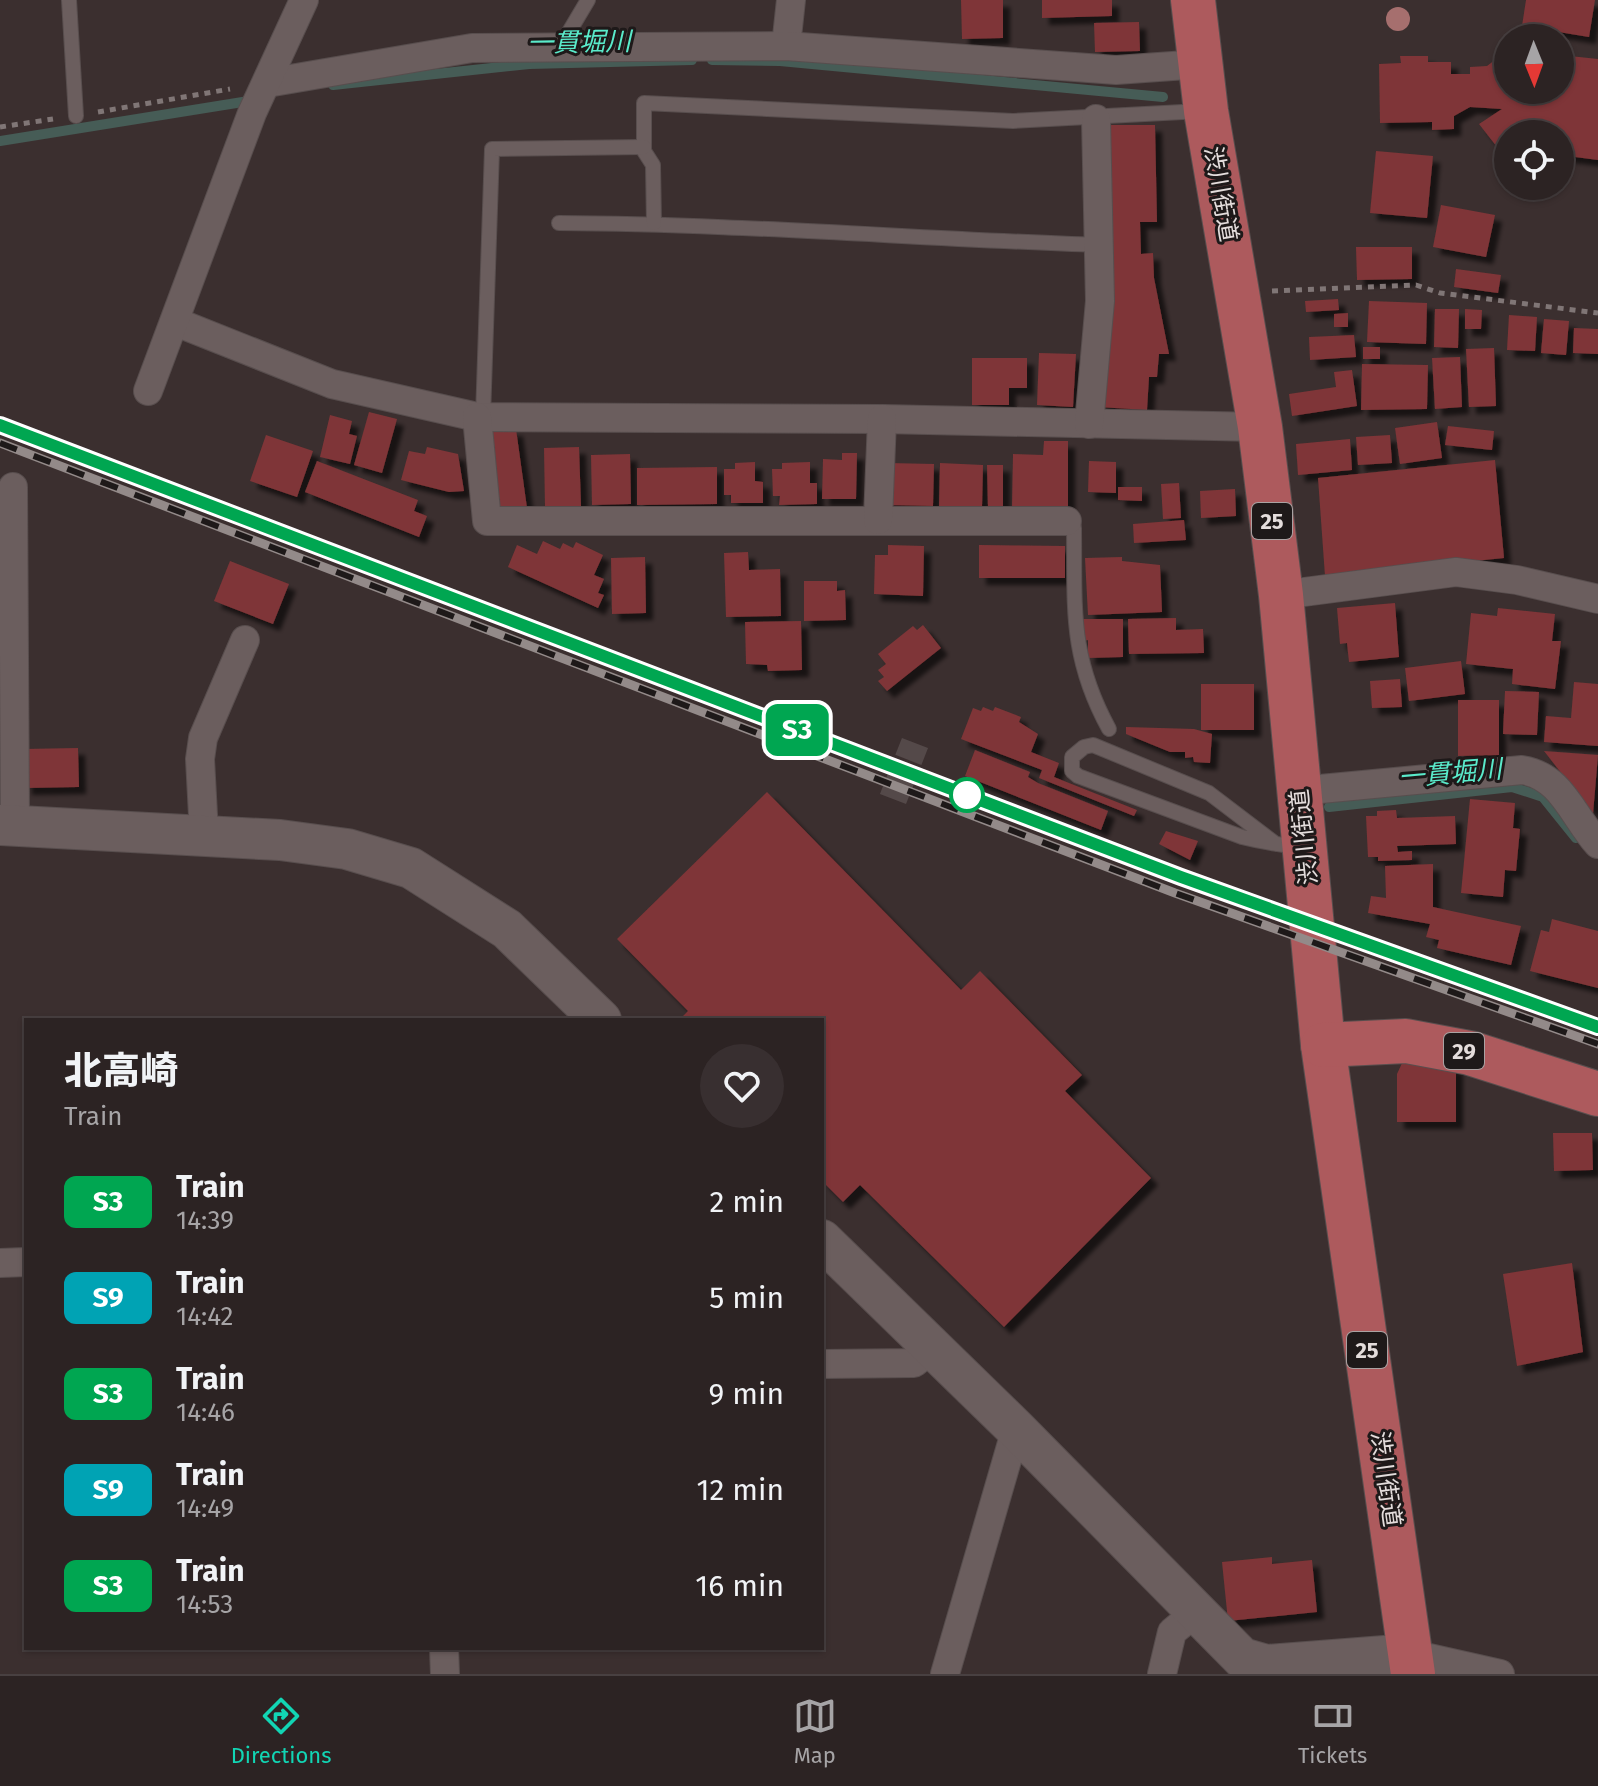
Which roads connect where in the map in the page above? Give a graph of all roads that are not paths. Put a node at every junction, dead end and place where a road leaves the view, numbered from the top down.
1 (69, 0) edge
2 (304, 0) edge
3 (588, 0) edge
4 (791, 0) edge
5 (1193, 0) edge
6 (786, 46) junction
7 (560, 47) junction
8 (1201, 64) junction
9 (260, 96) junction
10 (1206, 111) junction
11 (76, 116) road end
12 (1096, 119) junction
13 (644, 147) junction
14 (559, 223) dead end
15 (654, 223) junction
16 (1099, 245) junction
17 (176, 322) junction
18 (148, 391) dead end
19 (480, 417) junction
20 (882, 419) junction
21 (1089, 424) junction
22 (1260, 427) junction
23 (7, 484) edge
24 (878, 520) junction
25 (1067, 521) joint
26 (1281, 595) junction
27 (1598, 597) edge
28 (245, 640) dead end
29 (1109, 729) dead end
30 (1299, 791) junction
31 (8, 825) edge
32 (204, 834) junction
33 (1598, 844) edge
34 (1290, 846) junction
35 (599, 1018) edge
36 (1323, 1045) junction
37 (1598, 1094) edge
38 (824, 1242) edge
39 (24, 1262) edge
40 (0, 1263) edge
41 (932, 1349) junction
42 (824, 1364) edge
43 (1016, 1429) junction
44 (1195, 1613) junction
45 (444, 1650) edge
46 (1412, 1664) edge
47 (445, 1674) edge
48 (945, 1674) edge
49 (1162, 1674) edge
50 (1500, 1674) edge

1 - 11 lane
2 - 9 street
3 - 7 lane
4 - 6 street
5 - 8 main road, 渋川街道 / 25
6 - 7 street
6 - 8 street
7 - 9 street
8 - 10 main road, 渋川街道 / 25
9 - 17 street
10 - 12 lane
10 - 22 main road, 渋川街道 / 25
12 - 13 lane
12 - 16 street
13 - 15 lane
13 - 19 lane
14 - 15 lane
15 - 16 lane
16 - 21 street
17 - 18 street
17 - 19 street
19 - 20 street
19 - 24 street
20 - 21 street
20 - 24 street
21 - 22 street
22 - 26 main road, 渋川街道 / 25
23 - 31 street
24 - 25 street
25 - 29 lane
26 - 27 street
26 - 30 main road, 渋川街道 / 25
28 - 32 street
30 - 33 street
30 - 34 main road, 渋川街道 / 25
31 - 32 street
32 - 35 street
34 - 34 lane
34 - 36 main road, 渋川街道 / 25
36 - 37 main road, 29
36 - 46 main road, 渋川街道 / 25
38 - 41 street
39 - 40 street
41 - 42 street
41 - 43 street
43 - 44 street
43 - 48 street
44 - 46 street
44 - 49 street
45 - 47 street
46 - 50 street

